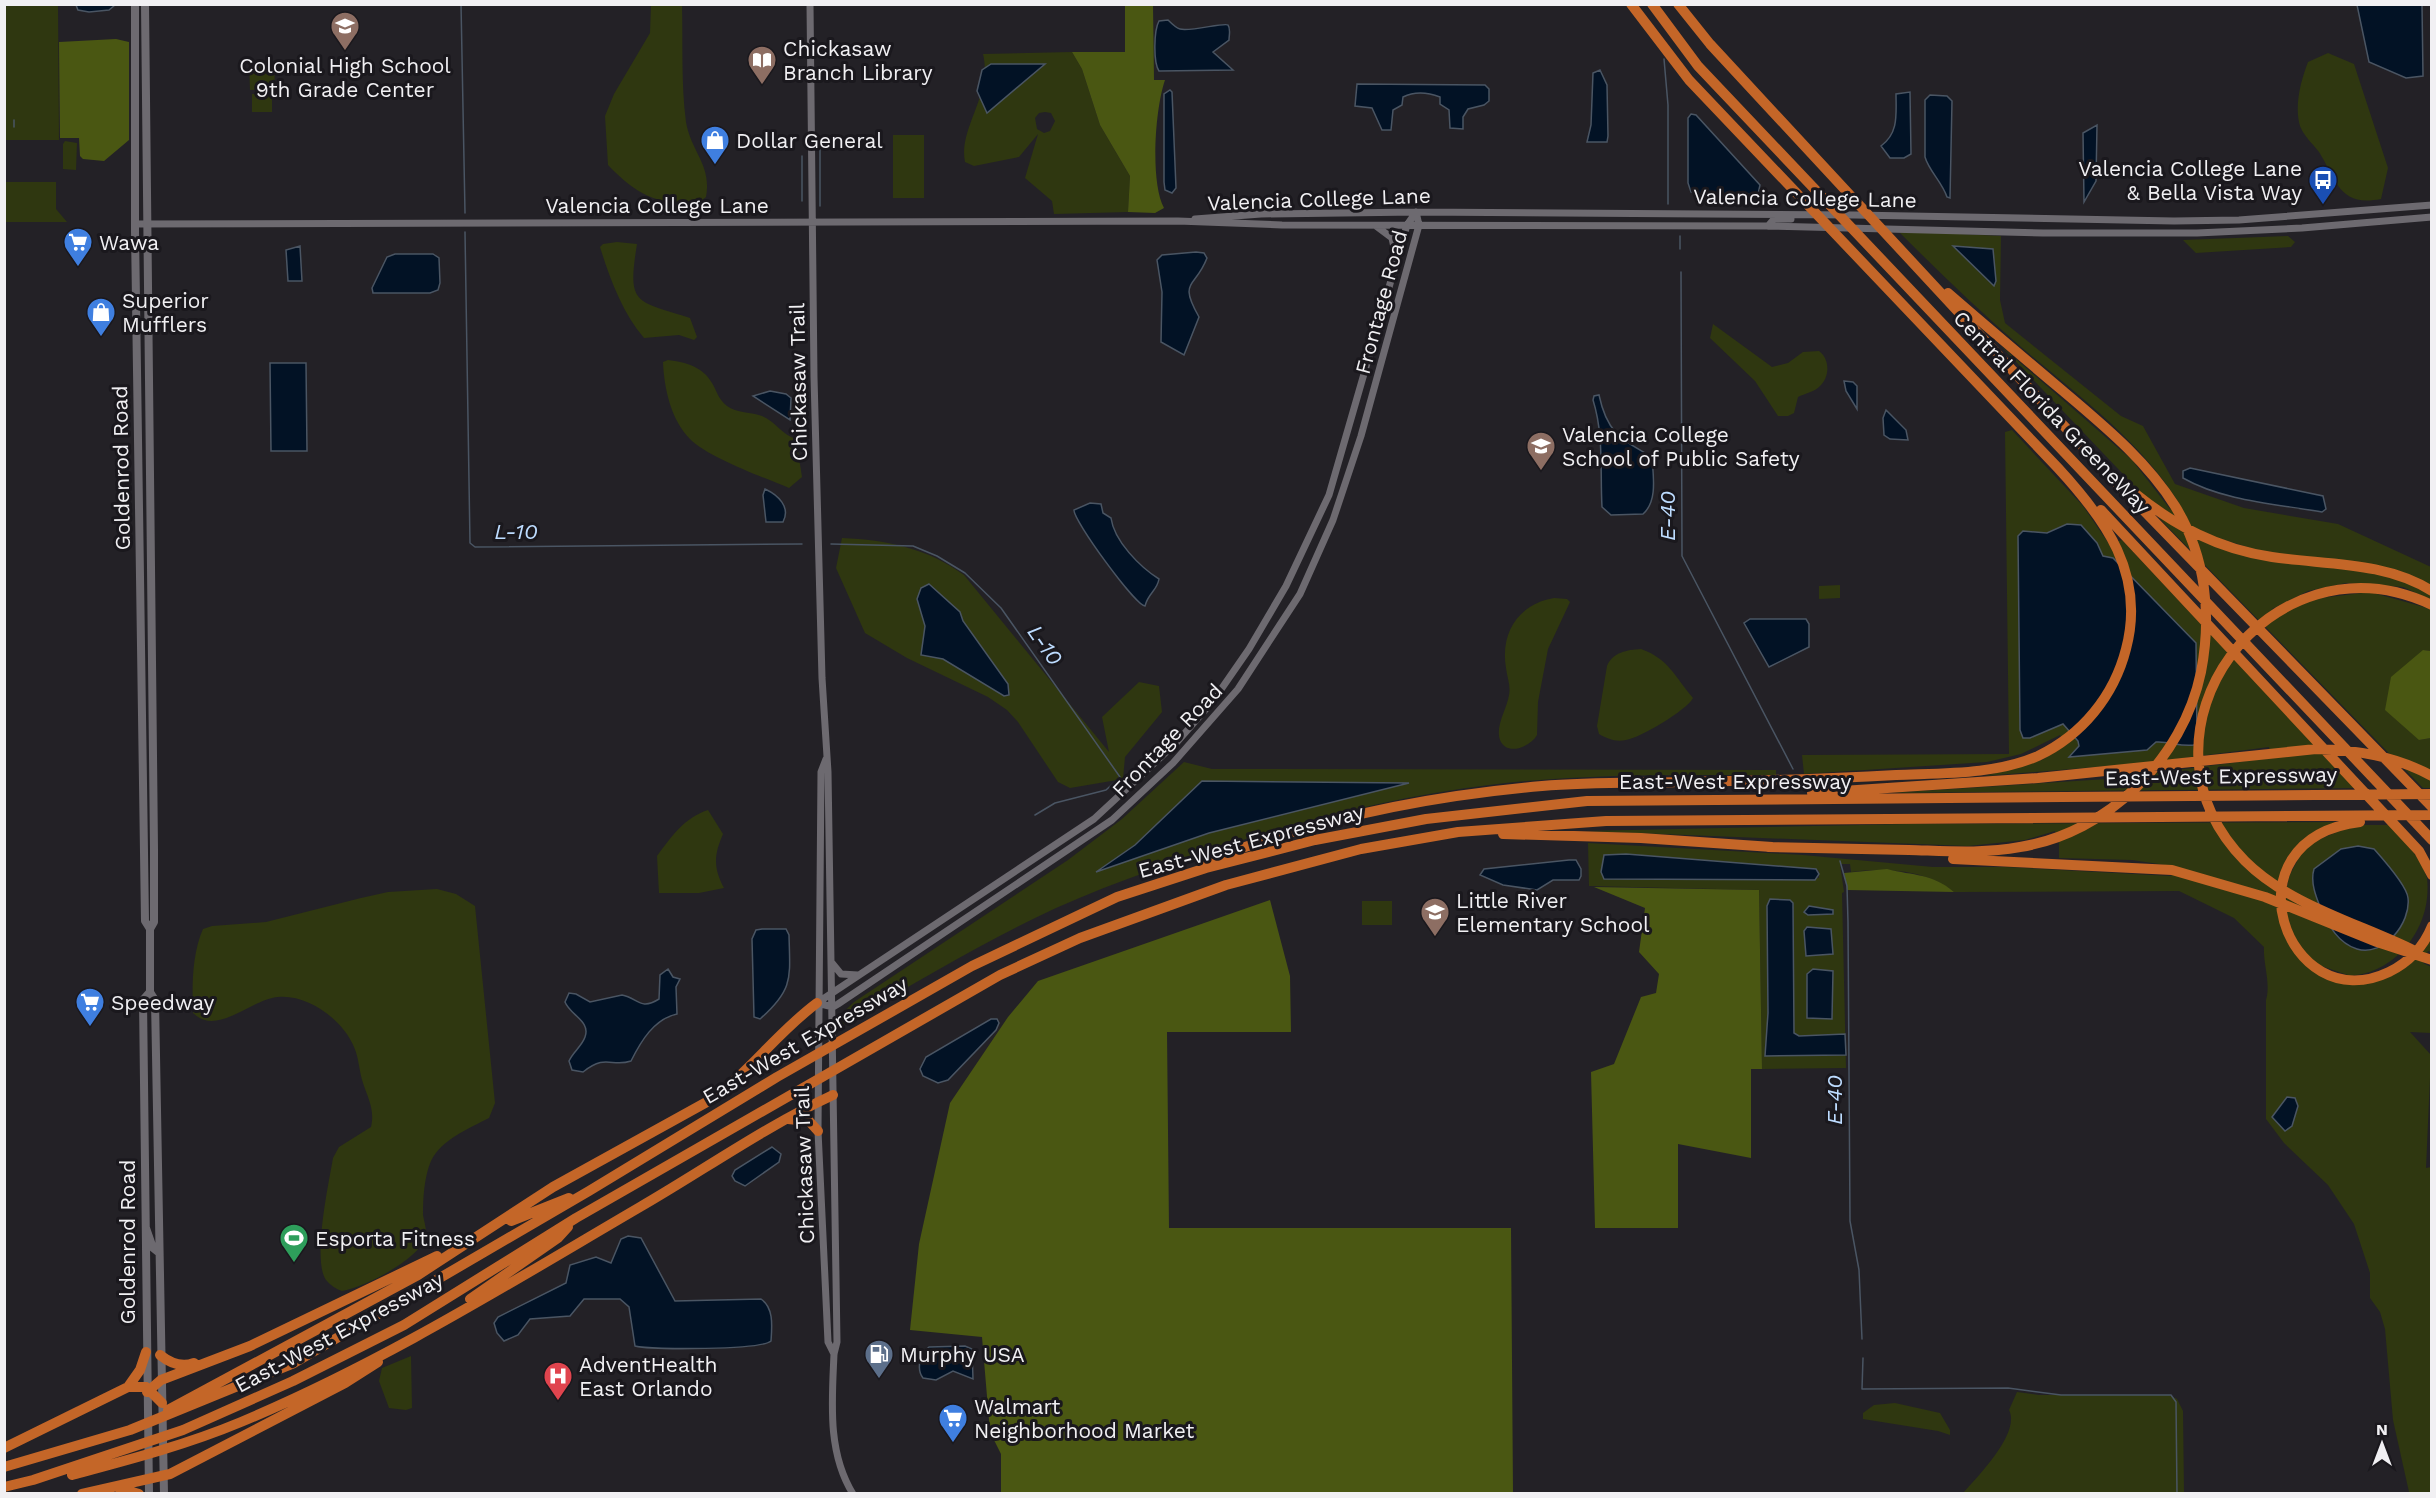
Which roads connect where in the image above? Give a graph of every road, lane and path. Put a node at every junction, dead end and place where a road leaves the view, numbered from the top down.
1 (135, 4) edge
2 (145, 4) edge
3 (810, 4) edge
4 (1631, 4) edge
5 (1652, 4) edge
6 (1678, 4) edge
7 (135, 18) junction
8 (146, 31) junction
9 (2432, 205) edge
10 (1807, 209) junction
11 (1416, 212) junction
12 (2432, 217) edge
13 (812, 221) junction
14 (1178, 221) junction
15 (147, 223) junction
16 (135, 224) junction
17 (1407, 225) junction
18 (1419, 225) junction
19 (1376, 226) junction
20 (1768, 226) junction
21 (1907, 258) junction
22 (1396, 264) junction
23 (138, 409) junction
24 (150, 424) junction
25 (2058, 468) junction
26 (2115, 481) junction
27 (2432, 591) edge
28 (141, 601) junction
29 (2432, 605) edge
30 (152, 616) junction
31 (141, 618) junction
32 (152, 630) junction
33 (142, 759) junction
34 (826, 759) junction
35 (153, 770) junction
36 (143, 775) junction
37 (2432, 776) edge
38 (153, 787) junction
39 (2432, 794) edge
40 (1701, 801) junction
41 (2432, 807) edge
42 (2432, 817) edge
43 (1458, 832) junction
44 (2431, 840) edge
45 (1768, 847) junction
46 (2432, 875) edge
47 (144, 880) junction
48 (1117, 897) junction
49 (154, 915) junction
50 (2432, 926) edge
51 (150, 929) junction
52 (2432, 959) edge
53 (832, 962) junction
54 (860, 974) junction
55 (150, 992) junction
56 (832, 994) junction
57 (817, 1003) junction
58 (832, 1006) junction
59 (833, 1090) junction
60 (818, 1098) junction
61 (785, 1120) junction
62 (818, 1131) junction
63 (589, 1191) junction
64 (576, 1218) junction
65 (145, 1227) junction
66 (144, 1252) junction
67 (158, 1252) junction
68 (159, 1273) junction
69 (256, 1341) junction
70 (146, 1352) junction
71 (834, 1354) junction
72 (160, 1355) junction
73 (161, 1380) junction
74 (128, 1387) junction
75 (147, 1389) junction
76 (162, 1403) junction
77 (179, 1408) junction
78 (4, 1448) edge
79 (130, 1454) junction
80 (4, 1467) edge
81 (164, 1476) junction
82 (148, 1478) junction
83 (4, 1487) edge
84 (113, 1487) junction
85 (82, 1494) edge
86 (139, 1494) edge
87 (149, 1494) edge
88 (164, 1494) edge
89 (853, 1494) edge

1 - 7 main road, Goldenrod Road
2 - 8 main road, Goldenrod Road
3 - 13 street, Chickasaw Trail
4 - 10 highway
5 - 44 highway, Central Florida GreeneWay
6 - 21 highway, Central Florida GreeneWay
7 - 8 main road
7 - 16 main road, Goldenrod Road
8 - 15 main road, Goldenrod Road
9 - 10 street, Valencia College Lane
10 - 11 street, Valencia College Lane
10 - 20 street
10 - 25 highway
11 - 14 street, Valencia College Lane
11 - 17 street, Frontage Road
11 - 18 street, Frontage Road
12 - 20 street, Valencia College Lane
13 - 14 street, Valencia College Lane
13 - 15 street, Valencia College Lane
13 - 34 street, Chickasaw Trail
14 - 19 street, Valencia College Lane
15 - 16 street, Valencia College Lane
15 - 24 main road, Goldenrod Road
16 - 23 main road, Goldenrod Road
17 - 18 street, Valencia College Lane
17 - 19 street, Valencia College Lane
17 - 22 street, Frontage Road
18 - 20 street, Valencia College Lane
18 - 58 street, Frontage Road
19 - 22 street
21 - 26 highway, Central Florida GreeneWay
21 - 45 highway
22 - 54 street, Frontage Road
23 - 24 main road
23 - 28 main road, Goldenrod Road
24 - 30 main road, Goldenrod Road
25 - 46 highway
25 - 48 highway
26 - 27 highway
26 - 41 highway, Central Florida GreeneWay
28 - 30 main road
28 - 31 main road, Goldenrod Road
29 - 52 highway
30 - 32 main road, Goldenrod Road
31 - 32 main road
31 - 33 main road, Goldenrod Road
32 - 35 main road, Goldenrod Road
33 - 35 main road
33 - 36 main road, Goldenrod Road
34 - 53 street, Chickasaw Trail
34 - 57 street, Chickasaw Trail
35 - 38 main road, Goldenrod Road
36 - 38 main road
36 - 47 main road, Goldenrod Road
37 - 40 highway
38 - 49 main road, Goldenrod Road
39 - 40 highway, East-West Expressway
40 - 48 highway, East-West Expressway
42 - 43 highway, East-West Expressway
42 - 50 highway
43 - 45 highway
43 - 64 highway, East-West Expressway
45 - 52 highway
47 - 49 main road
47 - 51 main road, Goldenrod Road
48 - 63 highway, East-West Expressway
49 - 51 main road, Goldenrod Road
51 - 55 main road, Goldenrod Road
53 - 54 street
53 - 56 street, Chickasaw Trail
54 - 56 street, Frontage Road
55 - 65 main road, Goldenrod Road
55 - 67 main road, Goldenrod Road
56 - 57 street, Frontage Road
56 - 58 street, Chickasaw Trail
57 - 58 street
57 - 60 street, Chickasaw Trail
57 - 77 highway
58 - 59 street, Chickasaw Trail
59 - 60 highway
59 - 71 street, Chickasaw Trail
60 - 61 highway
60 - 62 street, Chickasaw Trail
61 - 62 highway
61 - 79 highway
62 - 71 street, Chickasaw Trail
63 - 69 highway
63 - 77 highway, East-West Expressway
64 - 79 highway, East-West Expressway
64 - 81 highway
65 - 66 main road, Goldenrod Road
65 - 67 main road
66 - 68 main road
66 - 70 main road, Goldenrod Road
67 - 68 main road, Goldenrod Road
68 - 72 main road, Goldenrod Road
69 - 72 highway
69 - 73 highway
70 - 74 highway
70 - 75 main road, Goldenrod Road
71 - 89 street, Chickasaw Trail
72 - 73 main road, Goldenrod Road
73 - 75 highway
73 - 76 main road, Goldenrod Road
74 - 75 highway
74 - 78 highway
75 - 76 highway
75 - 82 main road, Goldenrod Road
76 - 81 main road, Goldenrod Road
77 - 80 highway, East-West Expressway
79 - 83 highway, East-West Expressway
81 - 82 highway
81 - 88 main road, Goldenrod Road
82 - 84 highway
82 - 87 main road, Goldenrod Road
84 - 85 highway
84 - 86 highway

